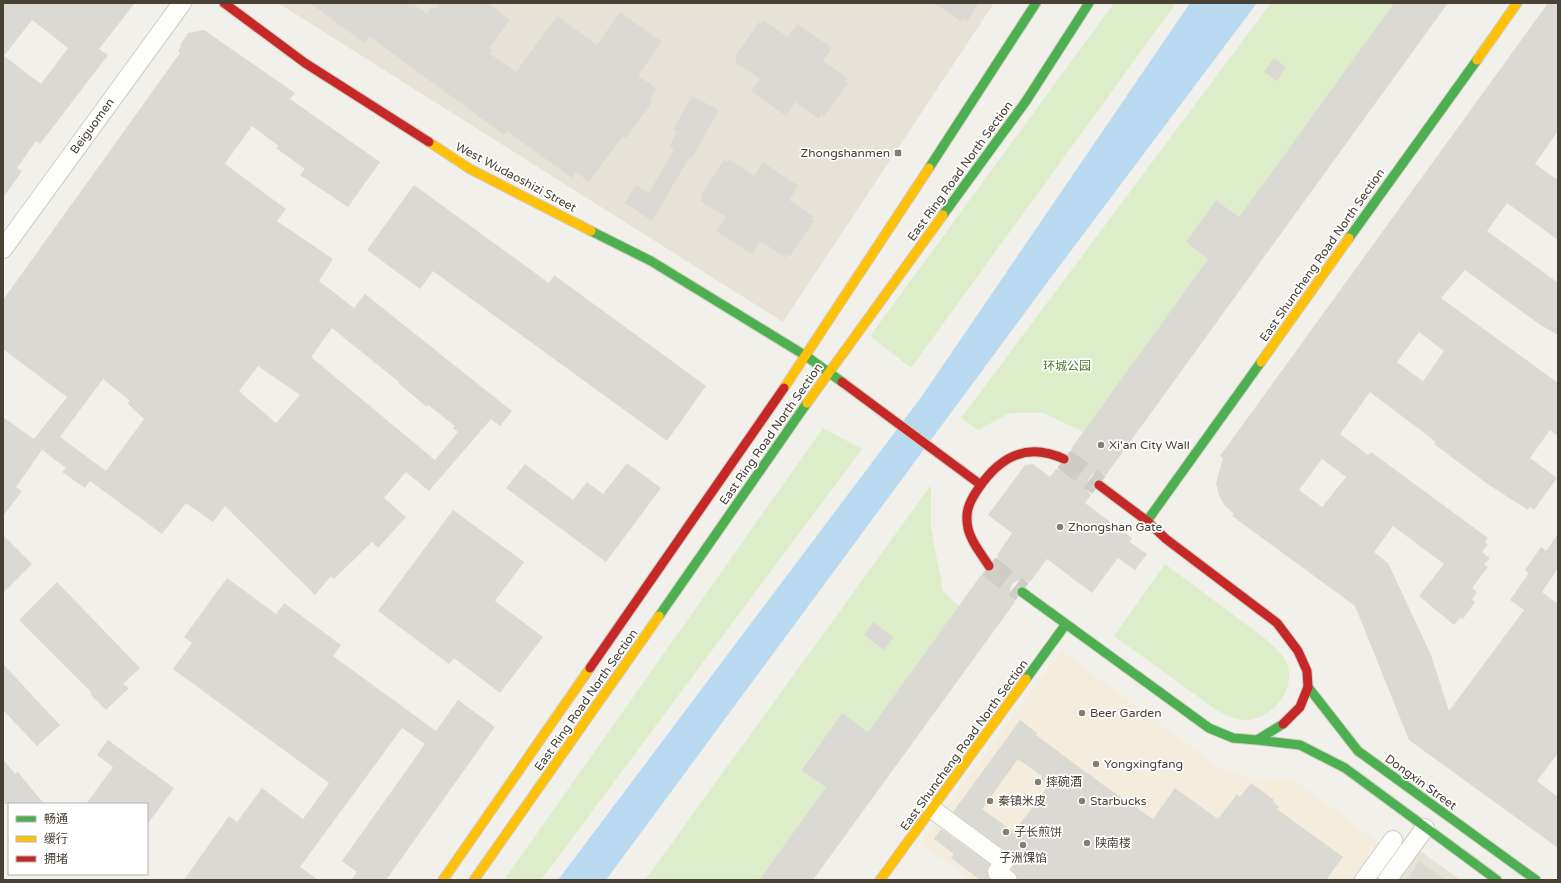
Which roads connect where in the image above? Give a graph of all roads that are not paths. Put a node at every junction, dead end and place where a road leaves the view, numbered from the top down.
1 (182, 3) edge
2 (224, 3) edge
3 (1036, 3) edge
4 (1090, 3) edge
5 (1517, 3) edge
6 (3, 249) edge
7 (806, 356) junction
8 (829, 372) junction
9 (1064, 459) tunnel mouth
10 (981, 485) junction
11 (1099, 485) tunnel mouth
12 (1148, 521) junction
13 (989, 566) tunnel mouth
14 (1022, 592) tunnel mouth
15 (1066, 624) junction
16 (1308, 687) junction
17 (1257, 740) junction
18 (932, 809) junction
19 (1425, 828) junction
20 (1393, 840) dead end
21 (443, 880) edge
22 (474, 880) edge
23 (880, 880) edge
24 (1008, 880) edge
25 (1364, 880) edge
26 (1387, 880) edge
27 (1497, 880) edge
28 (1536, 880) edge

1 - 6 street, Beiguomen
2 - 7 main road, West Wudaoshizi Street
3 - 7 main road, East Ring Road North Section
4 - 8 main road, East Ring Road North Section
5 - 12 main road, East Shuncheng Road North Section
7 - 8 main road, West Wudaoshizi Street
7 - 21 main road, East Ring Road North Section
8 - 10 main road, West Wudaoshizi Street
8 - 22 main road, East Ring Road North Section
9 - 10 main road
10 - 13 main road
11 - 12 main road
12 - 16 main road
14 - 15 main road
15 - 17 main road
15 - 18 main road, East Shuncheng Road North Section
16 - 17 main road
16 - 28 main road, Dongxin Street
17 - 19 main road
18 - 23 main road, East Shuncheng Road North Section
18 - 24 street
19 - 26 street
19 - 27 main road
20 - 25 street

